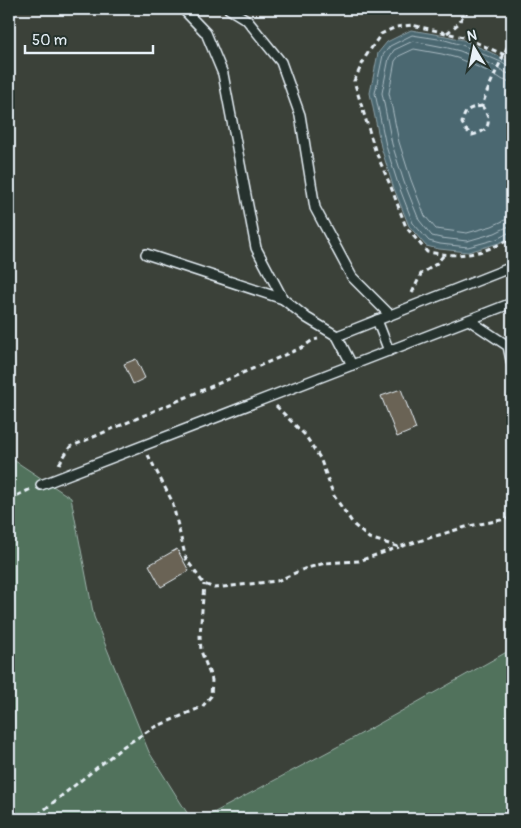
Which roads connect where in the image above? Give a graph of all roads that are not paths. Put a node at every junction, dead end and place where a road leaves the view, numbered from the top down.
1 (183, 9) edge
2 (229, 9) edge
3 (146, 254) dead end
4 (512, 267) edge
5 (283, 299) junction
6 (512, 303) edge
7 (390, 315) junction
8 (377, 320) junction
9 (469, 320) junction
10 (337, 336) junction
11 (389, 351) junction
12 (352, 365) junction
13 (512, 365) edge
14 (40, 485) road end

1 - 5 lane
2 - 7 lane
3 - 5 lane
4 - 7 lane
5 - 10 lane
6 - 9 lane
7 - 8 lane
8 - 10 lane
8 - 11 lane
9 - 11 lane
9 - 13 lane
10 - 12 lane
11 - 12 lane
12 - 14 lane

